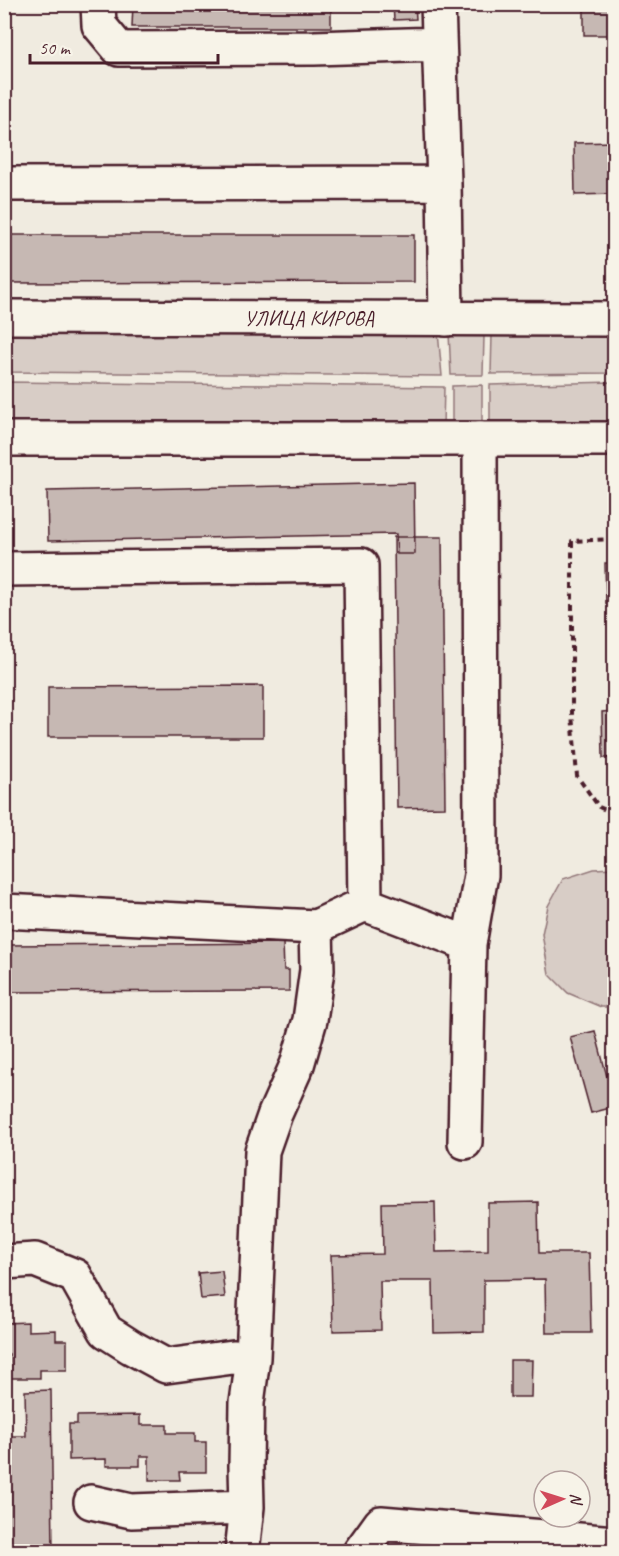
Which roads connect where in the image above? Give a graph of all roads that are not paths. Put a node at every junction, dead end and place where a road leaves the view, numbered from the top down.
1 (98, 4) edge
2 (438, 4) edge
3 (439, 44) junction
4 (444, 183) junction
5 (4, 184) edge
6 (4, 317) edge
7 (446, 319) junction
8 (615, 319) edge
9 (4, 439) edge
10 (480, 439) junction
11 (615, 439) edge
12 (4, 569) edge
13 (365, 904) junction
14 (4, 911) edge
15 (316, 927) junction
16 (469, 944) junction
17 (465, 1142) dead end
18 (4, 1262) edge
19 (253, 1358) junction
20 (91, 1502) dead end
21 (247, 1507) junction
22 (615, 1543) edge
23 (242, 1551) edge
24 (360, 1551) edge

1 - 3 main road
2 - 3 main road
3 - 4 main road
4 - 5 main road
4 - 7 main road
6 - 7 main road, УЛИЦА КИРОВА
7 - 8 main road, УЛИЦА КИРОВА
9 - 10 main road
10 - 11 main road
10 - 16 main road
12 - 13 main road
13 - 15 main road
13 - 16 main road
14 - 15 main road
15 - 19 main road
16 - 17 main road
18 - 19 main road
19 - 21 main road
20 - 21 main road
21 - 23 main road
22 - 24 main road

